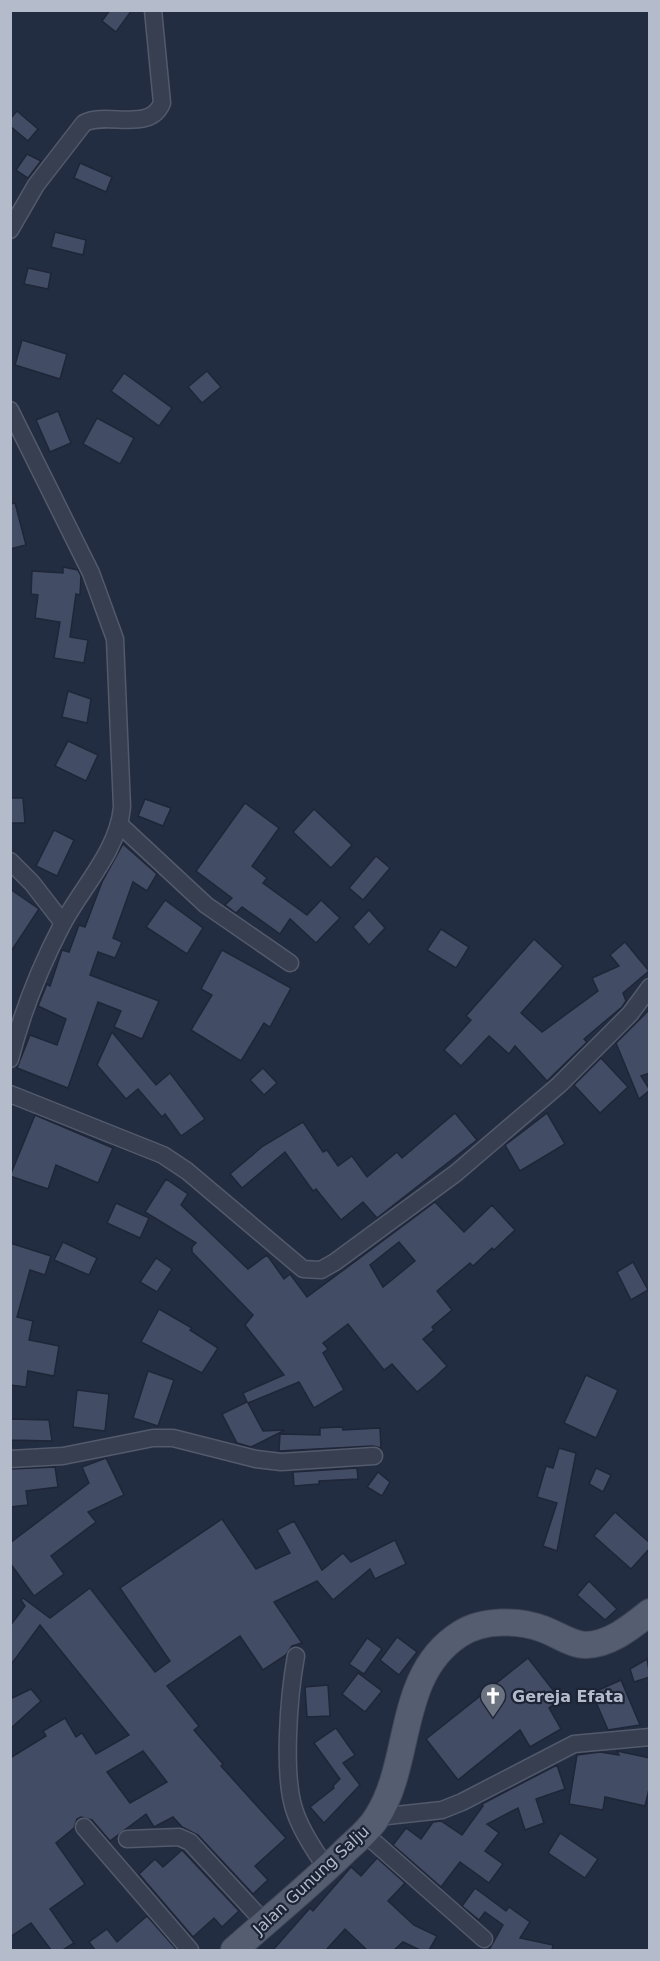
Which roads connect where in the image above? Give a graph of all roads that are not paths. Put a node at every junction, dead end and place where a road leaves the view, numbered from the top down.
1 (153, 10) edge
2 (10, 230) edge
3 (10, 410) edge
4 (120, 825) junction
5 (10, 861) edge
6 (63, 923) junction
7 (290, 963) dead end
8 (650, 987) edge
9 (11, 1056) edge
10 (10, 1094) edge
11 (374, 1456) dead end
12 (10, 1459) edge
13 (650, 1612) edge
14 (296, 1656) dead end
15 (650, 1737) edge
16 (370, 1825) junction
17 (84, 1827) dead end
18 (127, 1839) dead end
19 (327, 1869) junction
20 (265, 1923) junction
21 (484, 1940) dead end
22 (190, 1950) edge
23 (234, 1950) edge

1 - 2 street
3 - 4 street
4 - 6 street
4 - 7 street
5 - 6 street
6 - 9 street
8 - 10 street
11 - 12 street
13 - 16 main road, Jalan Gunung Salju
14 - 19 street
15 - 16 street
16 - 19 main road, Jalan Gunung Salju
16 - 21 street
17 - 22 street
18 - 20 street
19 - 20 main road, Jalan Gunung Salju
20 - 23 main road, Jalan Gunung Salju

